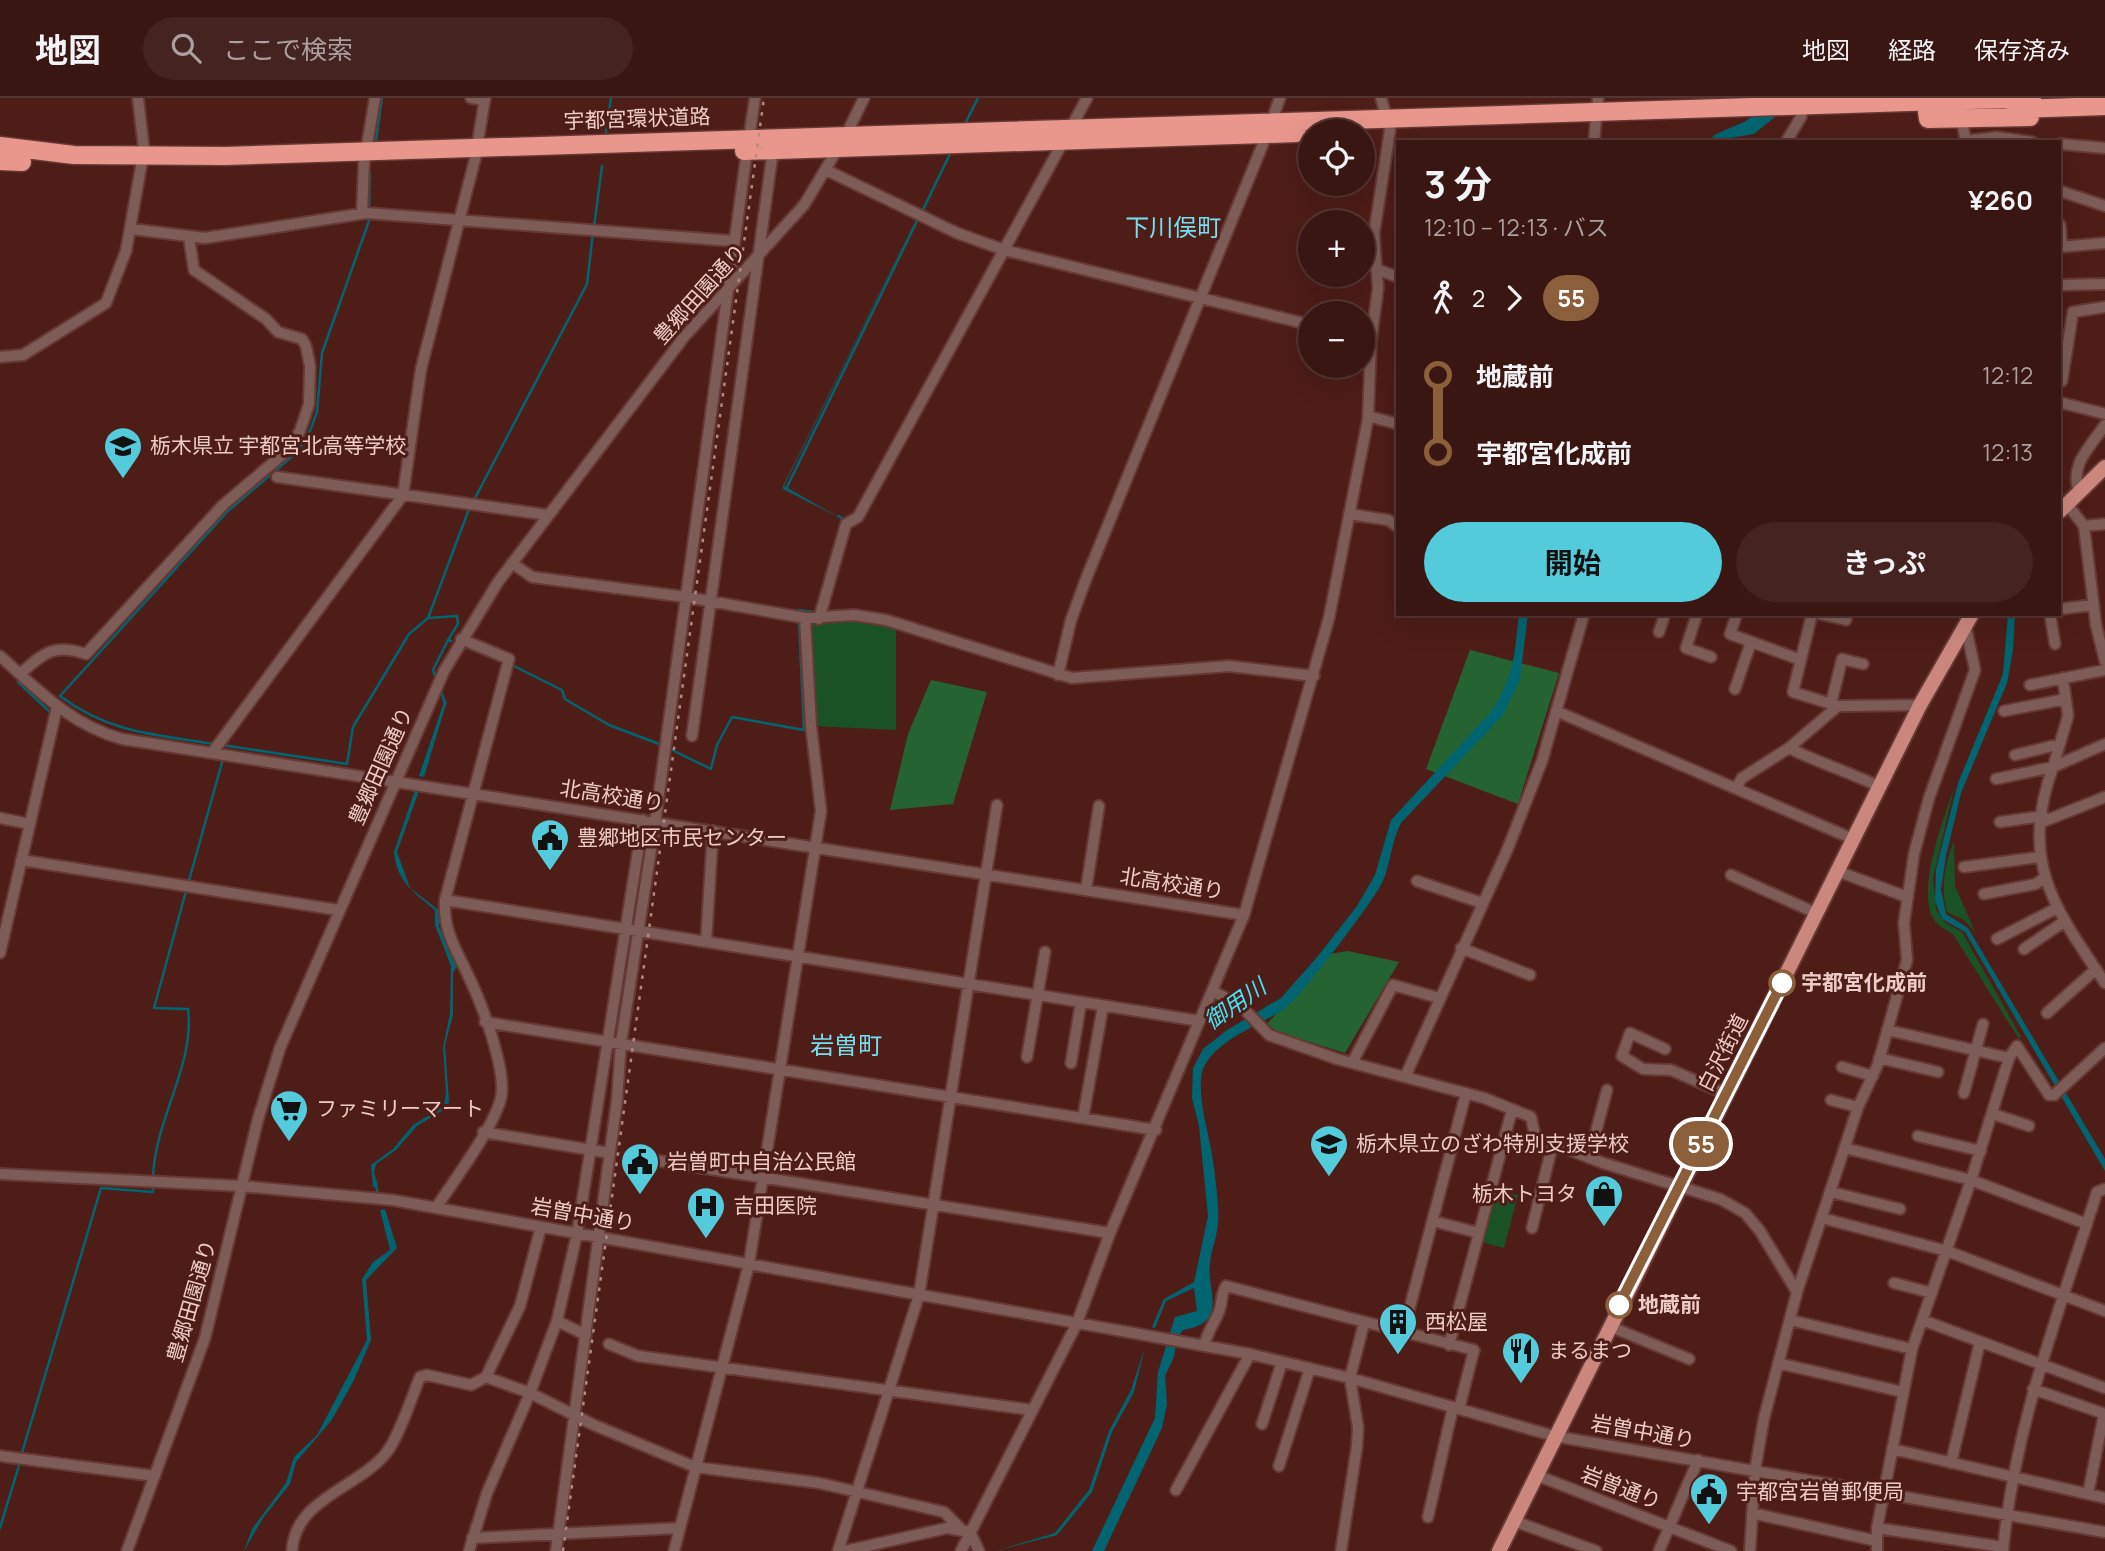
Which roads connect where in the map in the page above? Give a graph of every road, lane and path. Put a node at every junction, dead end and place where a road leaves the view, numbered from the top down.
1 (138, 98) edge
2 (375, 98) edge
3 (471, 98) edge
4 (749, 98) edge
5 (755, 98) edge
6 (864, 98) edge
7 (1087, 98) edge
8 (1280, 98) edge
9 (1381, 98) edge
10 (1906, 98) edge
11 (2032, 98) edge
12 (485, 99) edge
13 (1850, 104) junction
14 (2105, 106) edge
15 (1801, 111) junction
16 (1927, 112) junction
17 (2105, 117) edge
18 (1961, 118) junction
19 (1596, 119) edge
20 (1388, 125) junction
21 (1269, 128) junction
22 (1375, 128) edge
23 (1298, 131) edge
24 (1067, 134) junction
25 (0, 137) edge
26 (1787, 140) edge
27 (1971, 140) edge
28 (842, 142) junction
29 (748, 144) junction
30 (2061, 144) edge
31 (0, 146) edge
32 (2105, 148) edge
33 (772, 150) junction
34 (476, 153) junction
35 (74, 155) junction
36 (365, 157) junction
37 (0, 160) edge
38 (142, 163) junction
39 (826, 170) junction
40 (2061, 191) edge
41 (2105, 206) edge
42 (362, 214) junction
43 (460, 220) junction
44 (131, 229) junction
45 (189, 238) junction
46 (733, 241) junction
47 (2105, 243) edge
48 (2061, 247) edge
49 (1004, 250) junction
50 (757, 258) junction
51 (1376, 269) junction
52 (1396, 276) edge
53 (2105, 284) edge
54 (2061, 285) edge
55 (726, 289) junction
56 (1201, 297) junction
57 (1375, 302) edge
58 (2105, 307) edge
59 (1298, 322) edge
60 (2065, 325) edge
61 (0, 357) edge
62 (1368, 378) edge
63 (2062, 381) dead end
64 (2062, 403) dead end
65 (2105, 414) edge
66 (1368, 416) junction
67 (1396, 423) edge
68 (2105, 425) edge
69 (2105, 467) edge
70 (277, 477) dead end
71 (2079, 492) junction
72 (403, 495) junction
73 (2063, 508) edge
74 (1349, 514) junction
75 (548, 515) junction
76 (2105, 524) edge
77 (1396, 526) edge
78 (2084, 526) junction
79 (512, 563) junction
80 (686, 597) junction
81 (710, 601) junction
82 (2093, 605) junction
83 (2061, 609) edge
84 (1583, 616) edge
85 (1664, 616) edge
86 (1696, 616) edge
87 (1736, 616) edge
88 (1812, 616) edge
89 (1828, 616) edge
90 (1847, 616) edge
91 (2050, 616) edge
92 (805, 618) junction
93 (819, 619) junction
94 (1969, 619) edge
95 (2100, 624) edge
96 (1659, 632) dead end
97 (461, 639) junction
98 (1751, 642) junction
99 (2055, 644) dead end
100 (0, 656) edge
101 (1711, 657) dead end
102 (1801, 660) junction
103 (2105, 661) edge
104 (1863, 664) dead end
105 (2105, 670) edge
106 (20, 674) junction
107 (1058, 675) junction
108 (1314, 676) junction
109 (2063, 678) junction
110 (2030, 685) dead end
111 (1735, 689) dead end
112 (2066, 699) junction
113 (1835, 705) junction
114 (1920, 705) junction
115 (57, 707) junction
116 (1556, 711) junction
117 (2004, 711) dead end
118 (692, 736) dead end
119 (2060, 744) junction
120 (2105, 744) edge
121 (1789, 748) junction
122 (212, 753) junction
123 (2015, 755) dead end
124 (2053, 767) junction
125 (1996, 779) dead end
126 (394, 781) junction
127 (1880, 787) junction
128 (1736, 788) junction
129 (473, 794) junction
130 (2105, 797) edge
131 (997, 805) dead end
132 (1099, 806) dead end
133 (0, 817) edge
134 (2043, 819) junction
135 (643, 820) junction
136 (655, 822) junction
137 (2000, 822) dead end
138 (30, 824) junction
139 (713, 831) junction
140 (1853, 839) junction
141 (815, 848) junction
142 (2040, 857) junction
143 (21, 860) junction
144 (1964, 867) dead end
145 (1837, 871) junction
146 (985, 875) junction
147 (1731, 875) dead end
148 (2044, 878) junction
149 (1417, 881) dead end
150 (1086, 890) junction
151 (1984, 894) dead end
152 (1907, 897) junction
153 (445, 901) junction
154 (1482, 902) junction
155 (2057, 908) junction
156 (338, 910) junction
157 (1816, 913) junction
158 (1244, 915) junction
159 (2065, 921) junction
160 (624, 929) junction
161 (638, 932) junction
162 (1997, 939) dead end
163 (706, 943) junction
164 (1461, 948) junction
165 (2024, 949) dead end
166 (1045, 952) dead end
167 (0, 953) edge
168 (796, 957) junction
169 (2096, 970) junction
170 (1530, 975) dead end
171 (2105, 983) edge
172 (968, 985) junction
173 (1212, 991) junction
174 (1038, 996) junction
175 (1439, 998) junction
176 (1081, 1002) junction
177 (1103, 1006) junction
178 (2048, 1013) dead end
179 (1200, 1021) junction
180 (485, 1022) junction
181 (1983, 1024) dead end
182 (1887, 1030) junction
183 (607, 1041) junction
184 (621, 1043) junction
185 (2105, 1048) edge
186 (1665, 1049) dead end
187 (1976, 1051) junction
188 (1027, 1057) dead end
189 (1880, 1058) junction
190 (2009, 1058) junction
191 (1071, 1063) dead end
192 (1352, 1063) junction
193 (1842, 1067) dead end
194 (780, 1068) junction
195 (1938, 1072) dead end
196 (1872, 1076) junction
197 (1405, 1077) junction
198 (1607, 1090) dead end
199 (1466, 1093) junction
200 (1965, 1093) dead end
201 (1726, 1094) junction
202 (950, 1095) junction
203 (1831, 1100) dead end
204 (1858, 1107) junction
205 (1512, 1110) junction
206 (1993, 1114) junction
207 (1083, 1118) junction
208 (2029, 1126) dead end
209 (1156, 1130) junction
210 (483, 1132) junction
211 (1918, 1136) dead end
212 (1553, 1143) junction
213 (1845, 1148) junction
214 (590, 1150) junction
215 (1981, 1151) junction
216 (610, 1153) junction
217 (629, 1156) dead end
218 (1589, 1158) junction
219 (0, 1174) edge
220 (763, 1178) junction
221 (1971, 1180) junction
222 (241, 1186) junction
223 (1680, 1186) junction
224 (2105, 1189) edge
225 (1831, 1192) junction
226 (933, 1205) junction
227 (436, 1208) junction
228 (1900, 1209) dead end
229 (1822, 1218) junction
230 (1433, 1221) junction
231 (2087, 1224) junction
232 (541, 1227) junction
233 (1532, 1228) dead end
234 (1111, 1233) junction
235 (1479, 1233) junction
236 (577, 1234) junction
237 (598, 1238) junction
238 (1947, 1251) junction
239 (749, 1264) junction
240 (1894, 1283) dead end
241 (1797, 1292) junction
242 (1932, 1293) junction
243 (919, 1295) junction
244 (2064, 1296) junction
245 (2105, 1311) edge
246 (1790, 1320) junction
247 (1922, 1320) junction
248 (557, 1321) junction
249 (1077, 1323) junction
250 (1364, 1323) junction
251 (1609, 1326) junction
252 (1404, 1333) junction
253 (586, 1335) junction
254 (1980, 1342) junction
255 (609, 1344) dead end
256 (1448, 1345) junction
257 (1204, 1346) junction
258 (1912, 1349) junction
259 (1250, 1354) junction
260 (1689, 1359) dead end
261 (1282, 1362) junction
262 (1778, 1363) junction
263 (2040, 1364) junction
264 (722, 1368) junction
265 (1310, 1368) junction
266 (486, 1377) junction
267 (1350, 1378) junction
268 (2105, 1388) edge
269 (2033, 1389) junction
270 (889, 1390) junction
271 (1903, 1392) junction
272 (530, 1393) junction
273 (1456, 1408) junction
274 (1032, 1410) junction
275 (575, 1414) junction
276 (2104, 1414) edge
277 (1262, 1424) dead end
278 (1554, 1436) junction
279 (1892, 1449) junction
280 (0, 1456) edge
281 (1698, 1460) junction
282 (1951, 1462) junction
283 (695, 1466) junction
284 (1279, 1466) dead end
285 (2093, 1467) junction
286 (1755, 1470) junction
287 (2105, 1470) edge
288 (1536, 1475) junction
289 (155, 1476) junction
290 (2014, 1477) junction
291 (1175, 1490) dead end
292 (857, 1492) junction
293 (1884, 1492) junction
294 (2088, 1494) junction
295 (2105, 1498) edge
296 (1752, 1513) junction
297 (2008, 1513) junction
298 (1428, 1517) dead end
299 (1514, 1521) junction
300 (1668, 1526) junction
301 (680, 1528) junction
302 (1877, 1528) junction
303 (965, 1531) junction
304 (2105, 1532) edge
305 (559, 1534) junction
306 (472, 1538) junction
307 (1877, 1546) edge
308 (2003, 1549) edge
309 (127, 1551) edge
310 (292, 1551) edge
311 (469, 1551) edge
312 (556, 1551) edge
313 (674, 1551) edge
314 (838, 1551) edge
315 (845, 1551) edge
316 (961, 1551) edge
317 (979, 1551) edge
318 (1341, 1551) edge
319 (1499, 1551) edge
320 (1596, 1551) edge
321 (1658, 1551) edge
322 (1731, 1551) edge
323 (1749, 1551) edge

1 - 38 street
2 - 36 street
3 - 12 street
4 - 5 street
5 - 29 street
6 - 28 street, 豊郷田園通り
7 - 24 street
8 - 21 street
9 - 20 street
10 - 13 highway
11 - 13 highway, 宇都宮環状道路
12 - 34 street
13 - 15 highway, 宇都宮環状道路
14 - 16 highway, 宇都宮環状道路
15 - 16 highway, 宇都宮環状道路
15 - 19 highway, 宇都宮環状道路
15 - 26 street
16 - 18 highway
17 - 18 highway
18 - 27 street
19 - 20 highway, 宇都宮環状道路
20 - 21 highway, 宇都宮環状道路
20 - 22 highway, 宇都宮環状道路
20 - 51 street
21 - 23 highway, 宇都宮環状道路
21 - 24 highway, 宇都宮環状道路
21 - 56 street
24 - 28 highway, 宇都宮環状道路
24 - 49 street
25 - 35 highway
28 - 29 highway, 宇都宮環状道路
28 - 33 highway, 宇都宮環状道路
28 - 39 street, 豊郷田園通り
29 - 33 highway, 宇都宮環状道路
29 - 34 highway, 宇都宮環状道路
29 - 46 street
30 - 32 street
31 - 35 highway, 宇都宮環状道路
33 - 50 street
34 - 36 highway, 宇都宮環状道路
34 - 43 street
35 - 38 highway, 宇都宮環状道路
36 - 38 highway, 宇都宮環状道路
36 - 42 street
37 - 38 highway, 宇都宮環状道路
38 - 44 street
39 - 49 street
39 - 50 street, 豊郷田園通り
40 - 41 street
42 - 43 street
42 - 45 street
43 - 46 street
43 - 72 street
44 - 45 street
44 - 61 street
45 - 106 street
46 - 55 street
47 - 48 street
49 - 56 street
49 - 93 street
50 - 55 street, 豊郷田園通り
50 - 81 street
51 - 52 street
51 - 57 street
53 - 54 street
55 - 75 street, 豊郷田園通り
55 - 80 street
56 - 59 street
56 - 107 street
58 - 60 street
60 - 63 street
62 - 66 street
64 - 65 street
66 - 67 street
66 - 74 street
68 - 71 street
69 - 71 main road
70 - 72 street
71 - 73 main road
72 - 75 street
72 - 122 street
73 - 78 street
74 - 77 street
74 - 108 street
75 - 79 street, 豊郷田園通り
76 - 78 street
78 - 82 street
79 - 80 street
79 - 97 street, 豊郷田園通り
80 - 81 street
80 - 136 street
81 - 92 street
81 - 118 street
82 - 83 street
82 - 95 street
84 - 116 street
85 - 96 street
86 - 101 street
87 - 98 street
88 - 102 street
89 - 90 street
91 - 99 street
92 - 93 street
92 - 141 street
93 - 107 street
94 - 114 main road, 白沢街道
94 - 152 street
95 - 103 street
97 - 126 street, 豊郷田園通り
97 - 129 street
98 - 102 street
98 - 111 street
100 - 106 street, 北高校通り
102 - 113 street
104 - 113 street
105 - 109 street
106 - 115 street, 北高校通り
107 - 108 street
108 - 158 street
109 - 110 street
109 - 112 street
112 - 117 street
112 - 119 street
113 - 114 street
113 - 121 street
114 - 127 main road, 白沢街道
115 - 122 street, 北高校通り
115 - 138 street
116 - 128 street
116 - 154 street
119 - 123 street
119 - 124 street
120 - 124 street
121 - 127 street
121 - 128 street
122 - 126 street, 北高校通り
124 - 125 street
124 - 134 street
126 - 129 street, 北高校通り
126 - 156 street, 豊郷田園通り
127 - 140 main road, 白沢街道
128 - 140 street
129 - 135 street, 北高校通り
129 - 153 street
130 - 134 street
131 - 146 street
132 - 150 street
133 - 138 street
134 - 137 street
134 - 142 street
135 - 136 street, 北高校通り
135 - 160 street
136 - 139 street, 北高校通り
136 - 161 street
138 - 143 street
139 - 141 street, 北高校通り
139 - 163 street
140 - 145 main road, 白沢街道
141 - 146 street, 北高校通り
141 - 168 street
142 - 144 street
142 - 148 street
143 - 156 street
143 - 167 street
145 - 152 street
145 - 157 main road, 白沢街道
146 - 150 street, 北高校通り
146 - 172 street
147 - 157 street
148 - 151 street
148 - 155 street
149 - 154 street
150 - 158 street, 北高校通り
152 - 182 street
153 - 160 street
153 - 180 street
154 - 164 street
155 - 159 street
155 - 162 street
156 - 222 street, 豊郷田園通り
157 - 201 main road, 白沢街道
158 - 173 street
159 - 165 street
159 - 169 street
160 - 161 street
160 - 183 street
161 - 163 street
161 - 184 street
163 - 168 street
164 - 170 street
164 - 175 street
166 - 174 street
168 - 172 street
168 - 194 street
169 - 171 street
169 - 178 street
172 - 174 street
172 - 202 street
173 - 179 street
173 - 192 street
174 - 176 street
174 - 188 street
175 - 192 street
175 - 197 street
176 - 177 street
176 - 191 street
177 - 179 street
177 - 207 street
179 - 209 street
180 - 183 street
180 - 210 street
181 - 187 street
182 - 187 street
182 - 189 street
183 - 184 street
183 - 214 street
184 - 194 street
184 - 216 street
185 - 190 street
186 - 201 street
187 - 190 street
187 - 200 street
189 - 195 street
189 - 196 street
190 - 206 street
192 - 197 street
193 - 196 street
194 - 202 street
194 - 220 street
196 - 204 street
197 - 199 street
198 - 218 street
199 - 205 street
199 - 230 street
201 - 223 main road, 白沢街道
202 - 207 street
202 - 226 street
203 - 204 street
204 - 213 street
205 - 212 street
205 - 235 street
206 - 208 street
206 - 215 street
207 - 209 street
209 - 234 street
210 - 214 street
210 - 227 street
211 - 215 street
212 - 218 street
212 - 233 street
213 - 221 street
213 - 225 street
214 - 216 street
214 - 236 street
215 - 221 street
216 - 237 street
217 - 220 street
218 - 223 street
219 - 222 street, 岩曽中通り
220 - 226 street
220 - 239 street
221 - 231 street
221 - 238 street
222 - 227 street, 岩曽中通り
222 - 289 street, 豊郷田園通り
223 - 241 street
223 - 251 main road, 白沢街道
224 - 231 street
225 - 228 street
225 - 229 street
226 - 234 street
226 - 243 street
227 - 232 street, 岩曽中通り
229 - 238 street
229 - 241 street
230 - 235 street
230 - 252 street
231 - 244 street
232 - 236 street, 岩曽中通り
232 - 266 street
234 - 249 street
235 - 256 street
236 - 237 street, 岩曽中通り
236 - 248 street
237 - 239 street, 岩曽中通り
237 - 253 street
238 - 242 street
238 - 244 street
239 - 243 street, 岩曽中通り
239 - 264 street
240 - 242 street
241 - 246 street
242 - 247 street
243 - 249 street, 岩曽中通り
243 - 270 street
244 - 245 street
244 - 263 street
246 - 258 street
246 - 262 street
247 - 254 street
247 - 258 street
248 - 253 street
248 - 272 street
249 - 257 street, 岩曽中通り
249 - 274 street
250 - 252 street
250 - 257 street
250 - 267 street
251 - 260 street
251 - 278 main road, 白沢街道
252 - 256 street
253 - 275 street
254 - 263 street
254 - 282 street
255 - 264 street
256 - 273 street
257 - 259 street, 岩曽中通り
258 - 271 street
259 - 261 street, 岩曽中通り
259 - 291 street
261 - 265 street, 岩曽中通り
261 - 277 street
262 - 271 street
262 - 286 street
263 - 268 street
263 - 269 street
264 - 270 street
264 - 283 street
265 - 267 street, 岩曽中通り
265 - 284 street
266 - 272 street
266 - 310 street
267 - 273 street, 岩曽中通り
267 - 318 street
269 - 276 street
269 - 290 street
270 - 274 street
270 - 292 street
271 - 279 street
272 - 275 street
272 - 306 street
273 - 278 street, 岩曽中通り
273 - 298 street
274 - 303 street
275 - 283 street
275 - 305 street
276 - 285 street
278 - 281 street, 岩曽中通り
278 - 288 main road, 白沢街道
279 - 282 street
279 - 293 street
280 - 289 street
281 - 286 street, 岩曽中通り
281 - 300 street
282 - 290 street
283 - 292 street
283 - 301 street
285 - 287 street
285 - 294 street
286 - 293 street, 岩曽中通り
286 - 296 street
288 - 299 main road, 白沢街道
288 - 300 street, 岩曽通り
289 - 309 street, 豊郷田園通り
290 - 294 street
290 - 297 street
292 - 303 street
292 - 314 street
293 - 297 street, 岩曽中通り
293 - 302 street
294 - 295 street
296 - 307 street
296 - 323 street
297 - 304 street, 岩曽中通り
297 - 308 street
299 - 319 main road, 白沢街道
299 - 320 street
300 - 321 street
300 - 322 street, 岩曽通り
301 - 305 street
301 - 313 street
302 - 307 street
302 - 308 street
303 - 315 street
303 - 316 street
303 - 317 street
305 - 306 street
305 - 312 street
306 - 311 street

